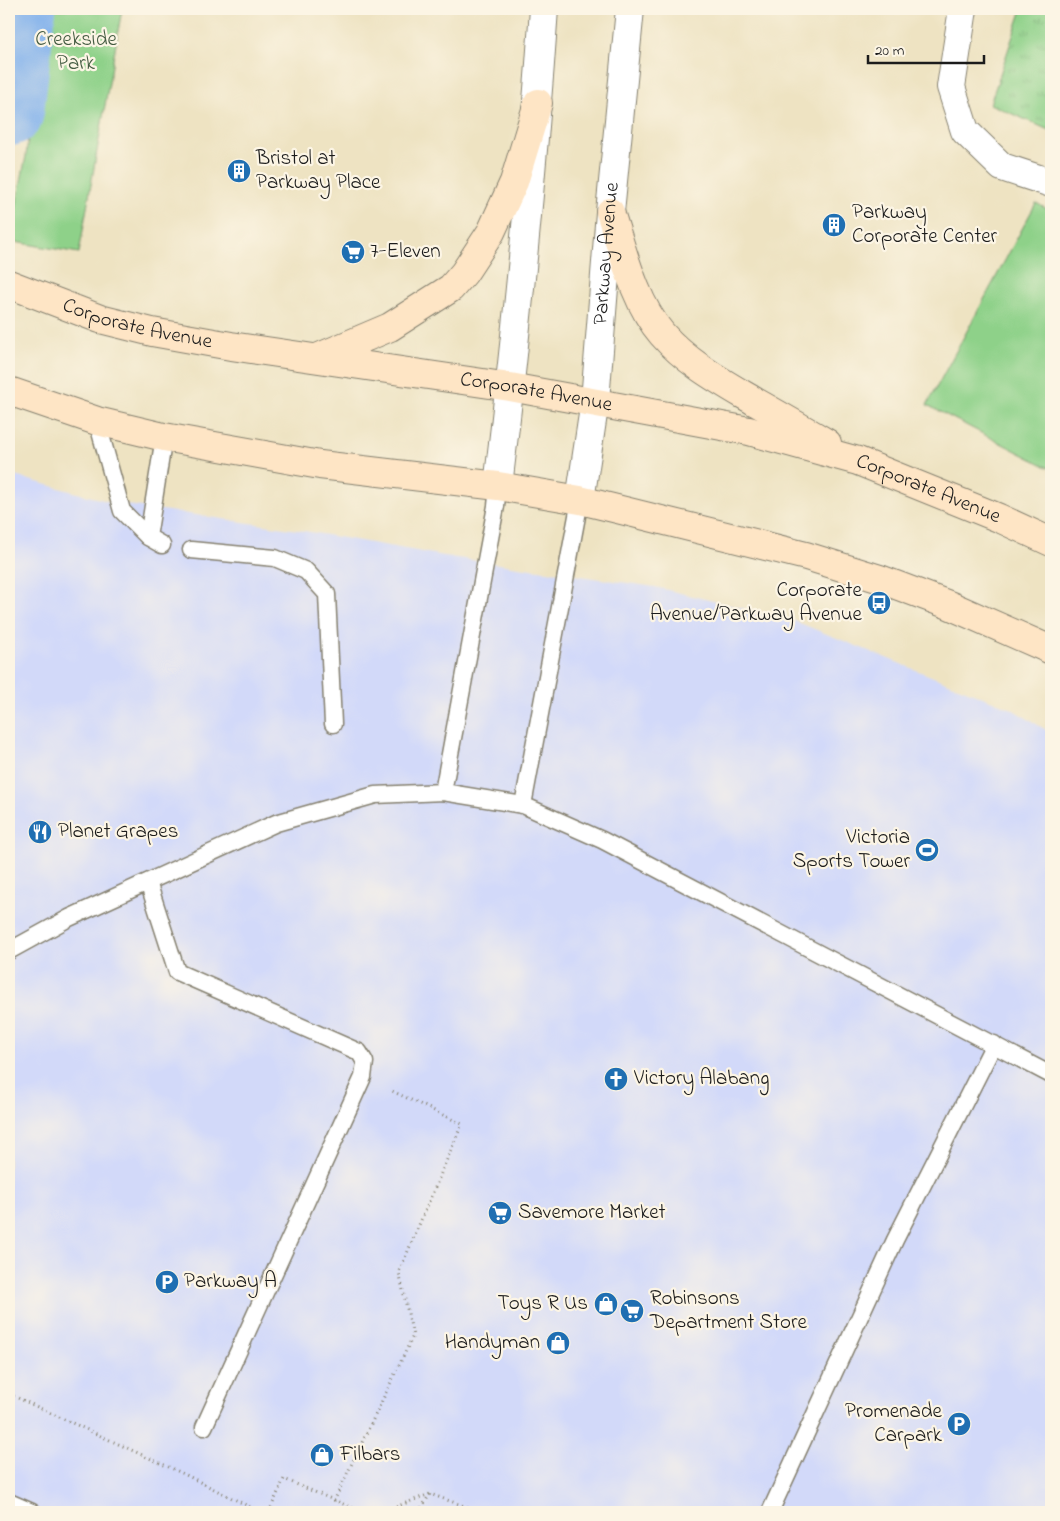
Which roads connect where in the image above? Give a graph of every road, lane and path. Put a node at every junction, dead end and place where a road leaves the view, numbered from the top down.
1 (544, 9) edge
2 (630, 9) edge
3 (963, 9) edge
4 (538, 103) junction
5 (1051, 183) edge
6 (610, 212) junction
7 (9, 284) edge
8 (316, 359) junction
9 (510, 386) junction
10 (9, 391) edge
11 (595, 401) junction
12 (96, 421) junction
13 (164, 437) junction
14 (858, 461) junction
15 (498, 486) junction
16 (580, 500) junction
17 (1051, 542) edge
18 (191, 550) dead end
19 (1051, 650) edge
20 (333, 724) dead end
21 (443, 792) junction
22 (523, 804) junction
23 (148, 882) junction
24 (9, 950) edge
25 (994, 1044) junction
26 (1051, 1074) edge
27 (363, 1076) junction
28 (9, 1394) edge
29 (204, 1427) dead end
30 (429, 1496) junction
31 (334, 1501) junction
32 (9, 1502) edge
33 (32, 1512) edge
34 (260, 1512) edge
35 (269, 1512) edge
36 (362, 1512) edge
37 (382, 1512) edge
38 (419, 1512) edge
39 (472, 1512) edge
40 (770, 1512) edge

1 - 4 street
2 - 6 street, Parkway Avenue
3 - 5 street
4 - 8 main road
4 - 9 street
6 - 11 street, Parkway Avenue
6 - 14 main road
7 - 8 main road, Corporate Avenue
8 - 9 main road, Corporate Avenue
9 - 11 main road, Corporate Avenue
9 - 15 street
10 - 12 main road
11 - 14 main road, Corporate Avenue
11 - 16 street, Parkway Avenue
12 - 13 main road
12 - 13 lane
13 - 15 main road
14 - 17 main road, Corporate Avenue
15 - 16 main road
15 - 21 lane
16 - 19 main road
16 - 22 lane
18 - 20 lane
21 - 22 lane
21 - 23 lane
22 - 25 lane
23 - 24 lane
23 - 27 lane
25 - 26 lane
25 - 40 lane
27 - 29 lane
27 - 31 path
28 - 34 path
30 - 37 path
30 - 38 path
30 - 39 path
31 - 35 path
31 - 36 path
32 - 33 lane

